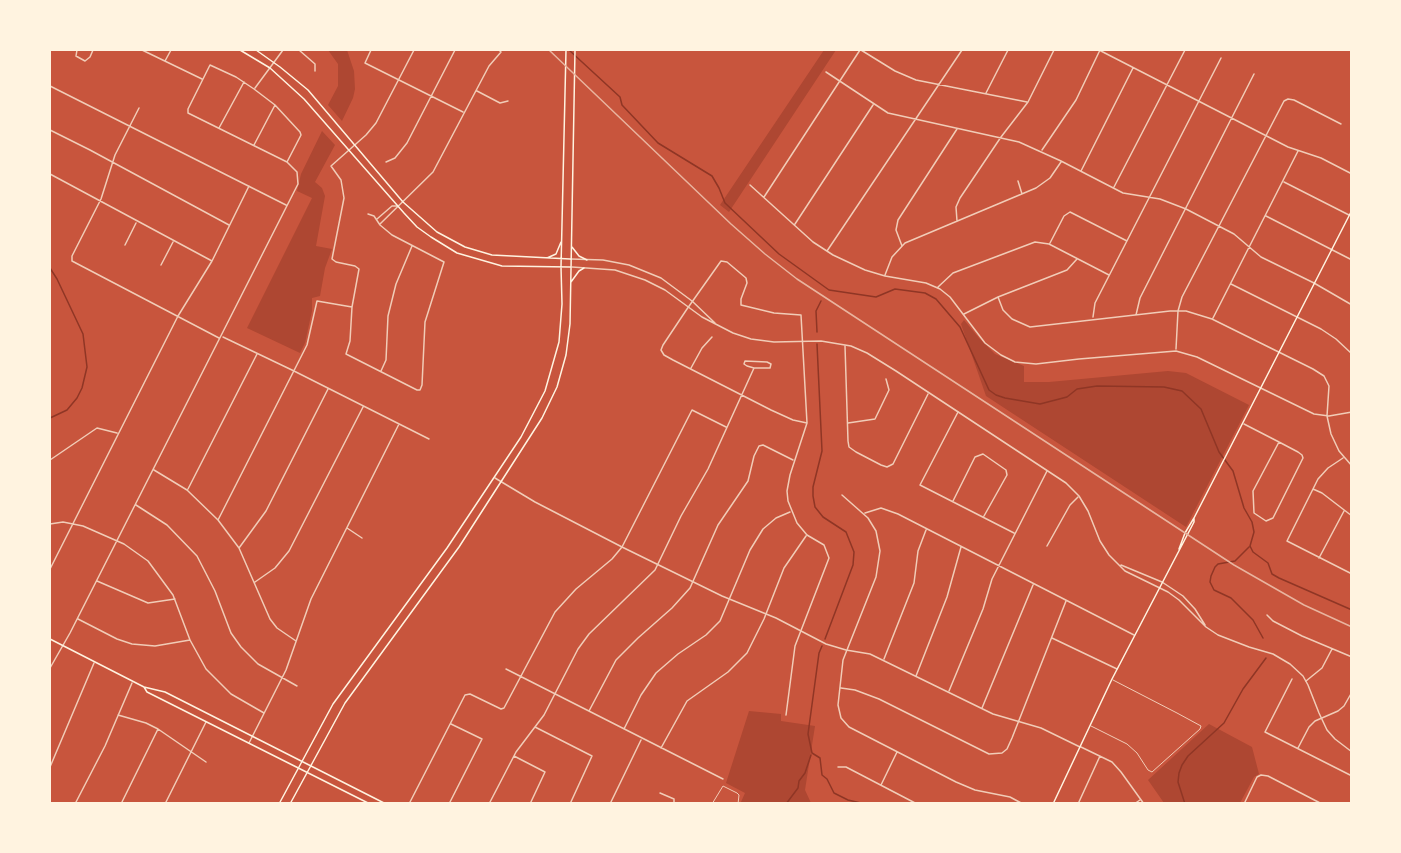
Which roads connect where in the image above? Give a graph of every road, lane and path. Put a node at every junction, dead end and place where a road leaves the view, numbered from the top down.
1 (77, 50) edge
2 (93, 50) edge
3 (142, 50) edge
4 (171, 50) edge
5 (240, 50) edge
6 (256, 50) edge
7 (283, 50) edge
8 (299, 50) edge
9 (371, 50) edge
10 (414, 50) edge
11 (455, 50) edge
12 (566, 50) edge
13 (575, 50) edge
14 (861, 50) edge
15 (962, 50) edge
16 (1008, 50) edge
17 (1054, 50) edge
18 (1099, 50) edge
19 (1185, 50) edge
20 (500, 51) edge
21 (1221, 58) dead end
22 (165, 61) junction
23 (274, 62) junction
24 (270, 68) junction
25 (1134, 68) junction
26 (315, 71) dead end
27 (826, 72) dead end
28 (1254, 74) dead end
29 (202, 80) junction
30 (398, 80) junction
31 (840, 81) junction
32 (244, 82) junction
33 (939, 84) junction
34 (1167, 85) junction
35 (50, 86) edge
36 (254, 89) junction
37 (476, 91) junction
38 (986, 93) junction
39 (431, 96) junction
40 (508, 101) dead end
41 (1199, 101) junction
42 (1028, 102) junction
43 (874, 104) junction
44 (275, 105) junction
45 (139, 108) dead end
46 (465, 113) junction
47 (1232, 118) junction
48 (914, 120) junction
49 (1341, 124) dead end
50 (130, 126) junction
51 (219, 129) junction
52 (957, 129) junction
53 (50, 130) edge
54 (1265, 135) junction
55 (1001, 137) junction
56 (253, 146) junction
57 (355, 146) junction
58 (349, 150) junction
59 (1041, 151) junction
60 (1298, 151) junction
61 (1062, 161) junction
62 (112, 162) junction
63 (287, 162) junction
64 (386, 162) dead end
65 (1081, 171) junction
66 (50, 174) edge
67 (1352, 174) edge
68 (1018, 181) dead end
69 (1283, 181) junction
70 (750, 185) dead end
71 (249, 186) junction
72 (1113, 188) junction
73 (1022, 194) junction
74 (764, 197) junction
75 (1150, 198) junction
76 (100, 201) junction
77 (403, 202) junction
78 (287, 205) junction
79 (398, 206) junction
80 (1186, 209) junction
81 (1352, 210) edge
82 (368, 214) dead end
83 (1348, 215) junction
84 (1265, 216) junction
85 (376, 220) junction
86 (957, 221) junction
87 (136, 222) junction
88 (795, 224) junction
89 (230, 225) junction
90 (380, 225) junction
91 (1219, 226) junction
92 (561, 241) junction
93 (1127, 241) junction
94 (174, 242) junction
95 (571, 244) junction
96 (1049, 244) junction
97 (125, 245) dead end
98 (413, 246) junction
99 (902, 246) junction
100 (1250, 246) junction
101 (1331, 249) junction
102 (478, 252) junction
103 (827, 252) junction
104 (546, 258) junction
105 (1077, 258) junction
106 (476, 259) junction
107 (561, 259) junction
108 (571, 259) junction
109 (586, 260) junction
110 (1352, 260) edge
111 (212, 261) junction
112 (161, 265) dead end
113 (561, 267) junction
114 (571, 267) junction
115 (584, 268) junction
116 (640, 269) junction
117 (1110, 275) junction
118 (885, 276) junction
119 (637, 277) junction
120 (571, 283) junction
121 (1314, 283) junction
122 (1230, 284) junction
123 (938, 288) junction
124 (998, 297) junction
125 (692, 301) junction
126 (689, 305) junction
127 (1352, 305) edge
128 (352, 306) junction
129 (1178, 311) junction
130 (963, 315) junction
131 (1136, 315) junction
132 (178, 316) junction
133 (1296, 317) junction
134 (1093, 319) junction
135 (1212, 319) junction
136 (718, 325) junction
137 (220, 337) junction
138 (712, 337) dead end
139 (804, 341) junction
140 (845, 345) junction
141 (1176, 351) junction
142 (1279, 352) junction
143 (258, 353) junction
144 (1352, 354) edge
145 (753, 368) junction
146 (690, 369) junction
147 (294, 371) junction
148 (380, 372) junction
149 (886, 379) dead end
150 (1261, 387) junction
151 (329, 388) junction
152 (929, 392) junction
153 (742, 394) junction
154 (364, 407) junction
155 (959, 412) junction
156 (1352, 412) edge
157 (1327, 416) junction
158 (807, 423) junction
159 (847, 423) junction
160 (1243, 423) junction
161 (399, 424) junction
162 (726, 427) junction
163 (118, 433) junction
164 (429, 439) dead end
165 (1279, 442) junction
166 (1344, 458) junction
167 (50, 460) edge
168 (795, 461) junction
169 (1352, 466) edge
170 (153, 469) junction
171 (1047, 470) junction
172 (494, 477) junction
173 (501, 482) junction
174 (1312, 488) junction
175 (188, 490) junction
176 (842, 495) dead end
177 (1079, 496) junction
178 (953, 501) junction
179 (135, 504) junction
180 (791, 511) junction
181 (1344, 511) junction
182 (864, 513) junction
183 (1352, 516) edge
184 (984, 517) junction
185 (218, 519) junction
186 (73, 523) junction
187 (50, 524) edge
188 (346, 528) junction
189 (926, 529) junction
190 (1016, 534) junction
191 (807, 535) junction
192 (362, 538) dead end
193 (117, 540) junction
194 (1047, 546) dead end
195 (622, 547) junction
196 (962, 547) junction
197 (238, 548) junction
198 (1319, 558) junction
199 (1117, 564) junction
200 (658, 565) junction
201 (999, 567) junction
202 (50, 569) edge
203 (1352, 574) edge
204 (96, 581) junction
205 (254, 582) junction
206 (693, 582) junction
207 (1162, 582) junction
208 (1033, 584) junction
209 (1159, 588) junction
210 (175, 599) junction
211 (730, 600) junction
212 (1066, 601) junction
213 (766, 614) junction
214 (1267, 615) dead end
215 (77, 619) junction
216 (1206, 627) junction
217 (800, 631) junction
218 (1134, 635) junction
219 (1051, 638) junction
220 (50, 639) edge
221 (190, 640) junction
222 (297, 641) junction
223 (63, 646) junction
224 (1332, 648) junction
225 (846, 650) junction
226 (1352, 657) edge
227 (884, 660) junction
228 (94, 662) junction
229 (50, 668) edge
230 (506, 669) dead end
231 (1117, 669) junction
232 (916, 675) junction
233 (520, 676) junction
234 (282, 678) junction
235 (1112, 679) junction
236 (1292, 679) dead end
237 (132, 681) junction
238 (1306, 681) junction
239 (297, 686) dead end
240 (144, 687) junction
241 (840, 687) junction
242 (948, 692) junction
243 (1352, 692) edge
244 (555, 694) junction
245 (338, 696) junction
246 (346, 701) junction
247 (982, 709) junction
248 (589, 711) junction
249 (264, 713) junction
250 (118, 715) junction
251 (786, 715) dead end
252 (1321, 719) junction
253 (206, 722) junction
254 (1018, 722) junction
255 (450, 723) junction
256 (1090, 725) junction
257 (535, 727) junction
258 (158, 729) junction
259 (624, 729) junction
260 (253, 735) junction
261 (642, 738) junction
262 (249, 743) junction
263 (1080, 747) junction
264 (661, 748) junction
265 (1297, 748) junction
266 (191, 751) junction
267 (897, 752) junction
268 (1352, 752) edge
269 (514, 756) junction
270 (1100, 756) junction
271 (302, 761) junction
272 (206, 762) dead end
273 (310, 765) junction
274 (50, 767) edge
275 (838, 767) dead end
276 (298, 768) junction
277 (307, 772) junction
278 (1352, 776) edge
279 (723, 779) dead end
280 (880, 785) junction
281 (660, 793) dead end
282 (1141, 799) junction
283 (75, 804) edge
284 (120, 804) edge
285 (165, 804) edge
286 (279, 804) edge
287 (290, 804) edge
288 (370, 804) edge
289 (386, 804) edge
290 (409, 804) edge
291 (449, 804) edge
292 (489, 804) edge
293 (530, 804) edge
294 (570, 804) edge
295 (610, 804) edge
296 (674, 804) edge
297 (712, 804) edge
298 (738, 804) edge
299 (917, 804) edge
300 (1023, 804) edge
301 (1053, 804) edge
302 (1078, 804) edge
303 (1134, 804) edge
304 (1144, 804) edge
305 (1244, 804) edge
306 (1322, 804) edge

1 - 2 street
3 - 22 street
4 - 22 street
5 - 24 main road
6 - 23 main road
7 - 23 street
8 - 26 street
9 - 30 street
10 - 30 street
11 - 39 street
12 - 92 main road
13 - 95 main road
14 - 31 street
14 - 33 street
15 - 33 street
16 - 38 street
17 - 42 street
18 - 25 street
18 - 59 street
19 - 34 street
20 - 37 street
21 - 41 street
22 - 29 street
23 - 24 street
23 - 57 main road
24 - 36 street
24 - 58 main road
25 - 34 street
25 - 65 street
27 - 31 street
28 - 47 street
29 - 32 street
29 - 51 street
30 - 39 street
30 - 57 street
31 - 43 street
31 - 74 street
32 - 36 street
32 - 51 street
33 - 38 street
33 - 48 street
34 - 41 street
34 - 72 street
35 - 50 street
36 - 44 street
37 - 40 street
37 - 46 street
38 - 42 street
39 - 46 street
39 - 64 street
41 - 47 street
41 - 75 street
42 - 55 street
43 - 48 street
43 - 88 street
44 - 56 street
44 - 63 street
45 - 50 street
46 - 77 street
47 - 54 street
47 - 80 street
48 - 52 street
48 - 103 street
49 - 54 street
50 - 62 street
50 - 71 street
51 - 56 street
52 - 55 street
52 - 99 street
53 - 62 street
54 - 60 street
54 - 91 street
55 - 59 street
55 - 86 street
56 - 63 street
57 - 58 street
57 - 77 main road
58 - 79 main road
58 - 128 street
59 - 61 street
60 - 67 street
60 - 69 street
61 - 65 street
61 - 73 street
62 - 76 street
62 - 89 street
63 - 78 street
65 - 72 street
66 - 76 street
68 - 73 street
69 - 83 street
69 - 84 street
70 - 74 street
71 - 78 street
71 - 89 street
72 - 75 street
73 - 86 street
74 - 88 street
75 - 80 street
75 - 93 street
76 - 87 street
76 - 132 street
77 - 79 street
77 - 102 main road
78 - 137 street
79 - 85 street
79 - 90 street
79 - 106 main road
80 - 91 street
80 - 131 street
81 - 83 main road
82 - 85 street
83 - 101 main road
84 - 100 street
84 - 101 street
85 - 90 street
86 - 99 street
87 - 94 street
87 - 97 street
88 - 103 street
89 - 111 street
90 - 98 street
91 - 100 street
91 - 129 street
92 - 104 main road
92 - 107 main road
93 - 96 street
93 - 117 street
94 - 111 street
94 - 112 street
95 - 108 main road
95 - 109 main road
96 - 105 street
96 - 123 street
98 - 148 street
98 - 148 street
99 - 118 street
100 - 121 street
100 - 122 street
101 - 110 street
101 - 121 main road
102 - 104 main road
102 - 106 main road
103 - 118 street
104 - 107 main road
105 - 117 street
105 - 124 street
106 - 113 main road
107 - 108 main road
107 - 113 main road
108 - 109 street
108 - 114 main road
109 - 116 street
111 - 132 street
113 - 114 main road
113 - 172 main road
114 - 115 street
114 - 120 main road
115 - 119 street
115 - 120 main road
116 - 119 street
116 - 125 street
117 - 134 street
118 - 123 street
119 - 126 street
120 - 173 main road
121 - 127 street
121 - 133 main road
122 - 133 street
122 - 135 street
123 - 130 street
124 - 130 street
124 - 134 street
125 - 126 street
125 - 136 street
125 - 139 street
126 - 136 street
126 - 146 street
128 - 147 street
128 - 148 street
129 - 131 street
129 - 135 street
129 - 141 street
130 - 141 street
131 - 134 street
132 - 137 street
132 - 163 street
133 - 142 main road
133 - 144 street
135 - 142 street
136 - 139 street
137 - 143 street
137 - 170 street
138 - 146 street
139 - 140 street
139 - 158 street
140 - 152 street
140 - 159 street
141 - 150 street
142 - 150 main road
142 - 157 street
143 - 147 street
143 - 175 street
145 - 145 street
145 - 153 street
146 - 153 street
147 - 151 street
147 - 185 street
149 - 159 street
150 - 157 street
150 - 160 main road
151 - 154 street
151 - 197 street
152 - 155 street
152 - 159 street
153 - 158 street
153 - 162 street
154 - 161 street
154 - 205 street
155 - 171 street
155 - 178 street
156 - 157 street
157 - 166 street
158 - 168 street
160 - 165 street
160 - 207 main road
161 - 164 street
161 - 188 street
162 - 195 street
162 - 200 street
163 - 167 street
163 - 186 street
165 - 165 street
166 - 169 street
166 - 174 street
168 - 180 street
168 - 206 street
170 - 175 street
170 - 179 street
171 - 177 street
171 - 190 street
172 - 173 street
172 - 245 main road
173 - 195 street
173 - 246 main road
174 - 181 street
174 - 198 street
175 - 185 street
176 - 182 street
177 - 194 street
177 - 199 street
178 - 184 street
178 - 184 street
179 - 193 street
179 - 234 street
180 - 191 street
180 - 211 street
181 - 183 street
181 - 198 street
182 - 189 street
182 - 225 street
184 - 190 street
185 - 197 street
186 - 187 street
186 - 193 street
186 - 202 street
188 - 192 street
188 - 222 street
189 - 196 street
189 - 227 street
190 - 201 street
191 - 213 street
191 - 217 street
193 - 204 street
193 - 210 street
195 - 200 street
195 - 233 street
196 - 201 street
196 - 232 street
197 - 205 street
198 - 203 street
199 - 207 street
199 - 209 street
200 - 206 street
200 - 244 street
201 - 208 street
201 - 242 street
204 - 210 street
204 - 215 street
205 - 222 street
206 - 211 street
206 - 248 street
207 - 209 main road
207 - 216 street
208 - 212 street
208 - 247 street
209 - 216 street
209 - 218 main road
210 - 221 street
211 - 213 street
211 - 259 street
212 - 218 street
212 - 219 street
213 - 217 street
213 - 264 street
214 - 224 street
215 - 221 street
215 - 223 street
216 - 238 street
217 - 225 street
217 - 251 street
218 - 231 main road
219 - 231 street
219 - 254 street
220 - 223 main road
221 - 249 street
222 - 234 street
223 - 228 main road
223 - 229 street
224 - 226 street
224 - 238 street
225 - 227 street
225 - 241 street
227 - 232 street
228 - 237 main road
228 - 274 street
230 - 233 street
231 - 235 main road
232 - 242 street
233 - 244 street
233 - 255 street
234 - 239 street
234 - 249 street
235 - 256 main road
235 - 256 lane
236 - 265 street
237 - 240 main road
237 - 250 street
238 - 252 street
240 - 253 main road
240 - 260 main road
241 - 254 street
241 - 267 street
242 - 247 street
243 - 252 street
244 - 248 street
244 - 257 street
245 - 246 main road
245 - 271 main road
246 - 273 main road
247 - 254 street
248 - 259 street
249 - 260 street
250 - 258 street
250 - 283 street
252 - 265 street
252 - 268 street
253 - 262 main road
253 - 266 street
254 - 263 street
255 - 290 street
255 - 291 street
256 - 263 main road
257 - 269 street
257 - 294 street
258 - 266 street
258 - 284 street
259 - 261 street
260 - 262 street
260 - 271 main road
261 - 264 street
261 - 295 street
262 - 276 main road
263 - 270 street
263 - 301 main road
264 - 279 street
265 - 278 street
266 - 272 street
266 - 285 street
267 - 280 street
267 - 300 street
269 - 292 street
269 - 293 street
270 - 282 street
270 - 302 street
271 - 273 main road
271 - 276 main road
273 - 277 main road
273 - 289 main road
275 - 280 street
276 - 277 main road
276 - 286 main road
277 - 287 main road
277 - 288 main road
280 - 299 street
281 - 296 street
282 - 303 street
282 - 304 street
297 - 298 lane
305 - 306 street

